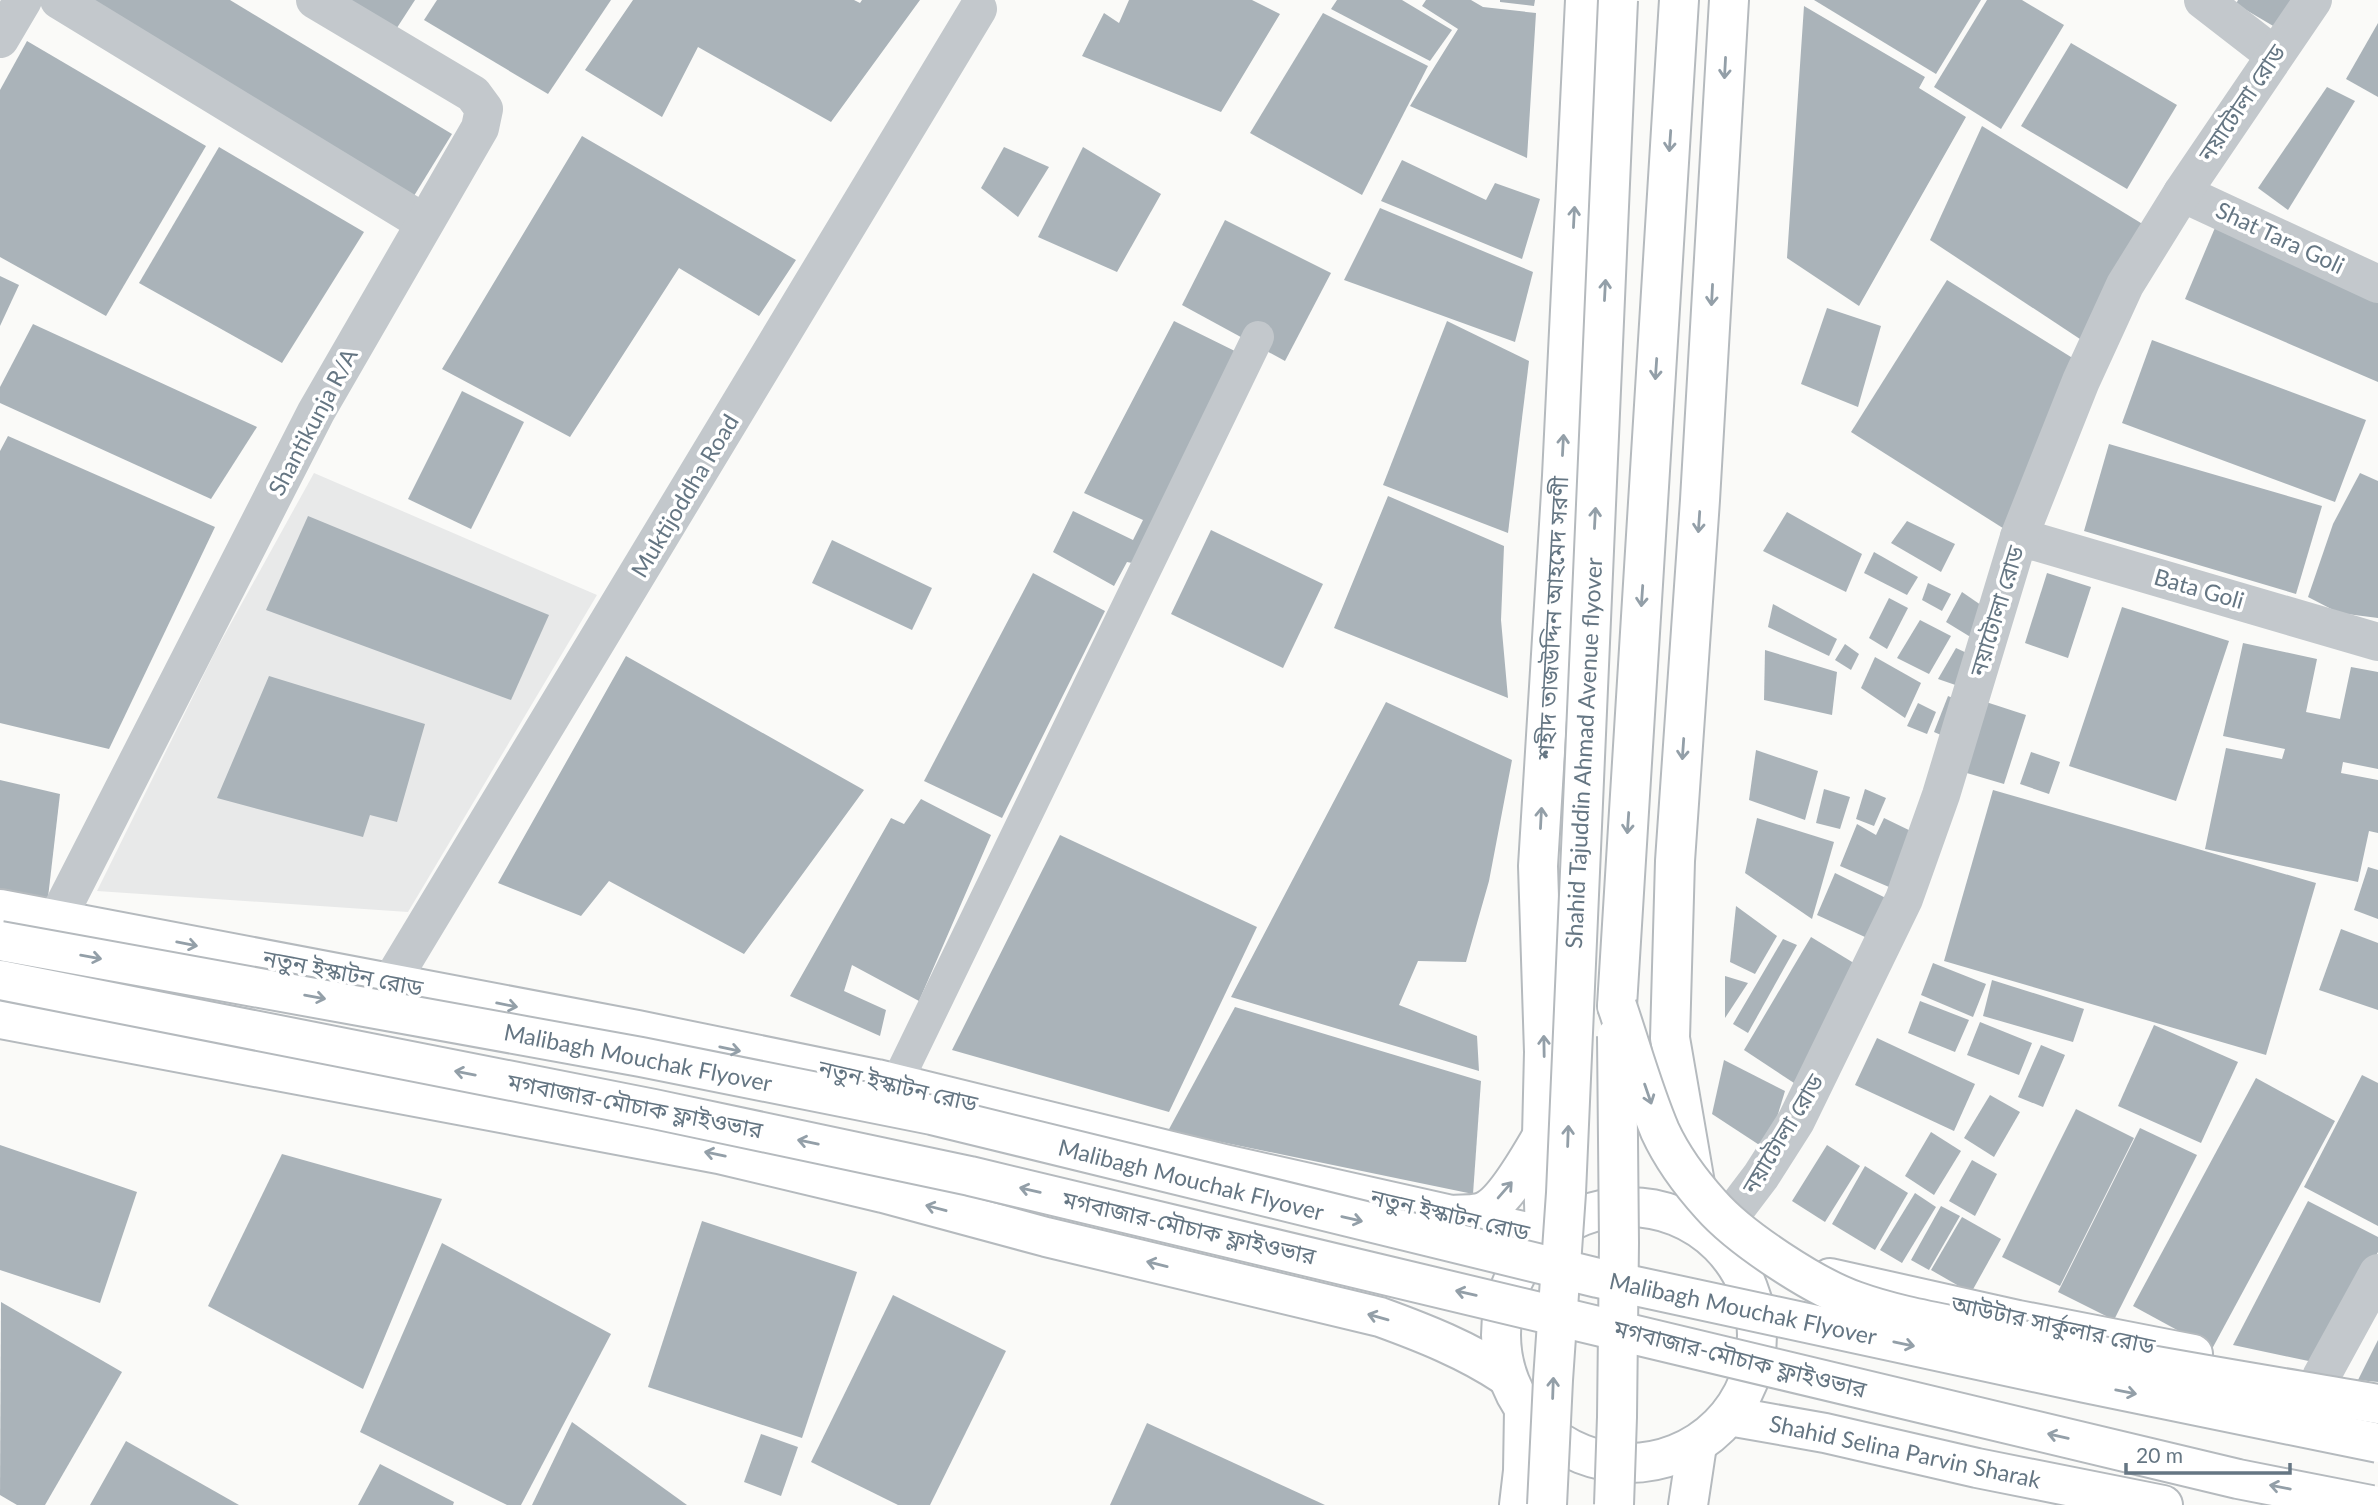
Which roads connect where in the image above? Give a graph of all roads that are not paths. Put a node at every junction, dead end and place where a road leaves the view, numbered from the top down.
1 (23, 0) edge
2 (59, 0) edge
3 (315, 0) edge
4 (1585, 0) edge
5 (1618, 0) edge
6 (1679, 0) edge
7 (1729, 0) edge
8 (2203, 0) edge
9 (2313, 0) edge
10 (978, 9) dead end
11 (0, 39) edge
12 (2274, 55) junction
13 (2182, 192) junction
14 (424, 222) junction
15 (2378, 284) edge
16 (1258, 337) dead end
17 (2019, 537) junction
18 (2378, 642) edge
19 (0, 909) edge
20 (57, 919) junction
21 (0, 941) edge
22 (0, 980) edge
23 (391, 982) junction
24 (1617, 1006) junction
25 (14, 1021) edge
26 (896, 1084) junction
27 (1542, 1136) junction
28 (1449, 1215) junction
29 (1545, 1236) junction
30 (1716, 1241) junction
31 (2378, 1273) edge
32 (1506, 1376) junction
33 (2321, 1377) junction
34 (2378, 1387) edge
35 (2378, 1404) edge
36 (1524, 1410) junction
37 (1729, 1416) junction
38 (2378, 1443) edge
39 (1696, 1445) junction
40 (1520, 1505) edge
41 (1547, 1505) edge
42 (1614, 1505) edge
43 (1688, 1505) edge
44 (2163, 1505) edge
45 (2371, 1505) edge

1 - 11 street
2 - 14 street
3 - 14 street, Shantikunja R/A
27 -> 4 main road, শহীদ তাজউদ্দিন আহমেদ সরণী
41 -> 5 main road, Shahid Tajuddin Ahmad Avenue flyover, bridge
6 -> 24 main road, Shahid Tajuddin Ahmad Avenue flyover
7 -> 30 main road
8 - 12 street
9 - 12 street, নয়াটোলা রোড
10 - 23 street, Muktijoddha Road
12 - 13 street, নয়াটোলা রোড
13 - 15 street, Shat Tara Goli
13 - 17 street, নয়াটোলা রোড
14 - 20 street, Shantikunja R/A
16 - 26 lane
17 - 18 street, Bata Goli
17 - 30 street, নয়াটোলা রোড
19 - 20 main road, নতুন ইস্কাটন রোড
20 -> 23 main road, নতুন ইস্কাটন রোড
20 - 25 main road
21 -> 38 main road, Malibagh Mouchak Flyover, bridge
45 -> 22 main road, মগবাজার-মৌচাক ফ্লাইওভার, bridge
23 -> 26 main road, নতুন ইস্কাটন রোড
24 -> 35 main road, bridge
24 - 42 main road, Shahid Tajuddin Ahmad Avenue flyover, bridge
32 -> 25 main road
26 - 28 main road, নতুন ইস্কাটন রোড
28 -> 27 main road
27 - 29 main road, শহীদ তাজউদ্দিন আহমেদ সরণী
28 - 29 main road, নতুন ইস্কাটন রোড
29 - 30 main road, আউটার সার্কুলার রোড
29 - 32 main road, আউটার সার্কুলার রোড
30 - 33 main road, আউটার সার্কুলার রোড
30 - 37 main road
31 - 33 street
32 - 36 main road
33 - 34 main road, আউটার সার্কুলার রোড
36 - 39 main road
36 - 40 main road
37 - 39 main road
37 - 44 main road, Shahid Selina Parvin Sharak
39 - 43 main road

